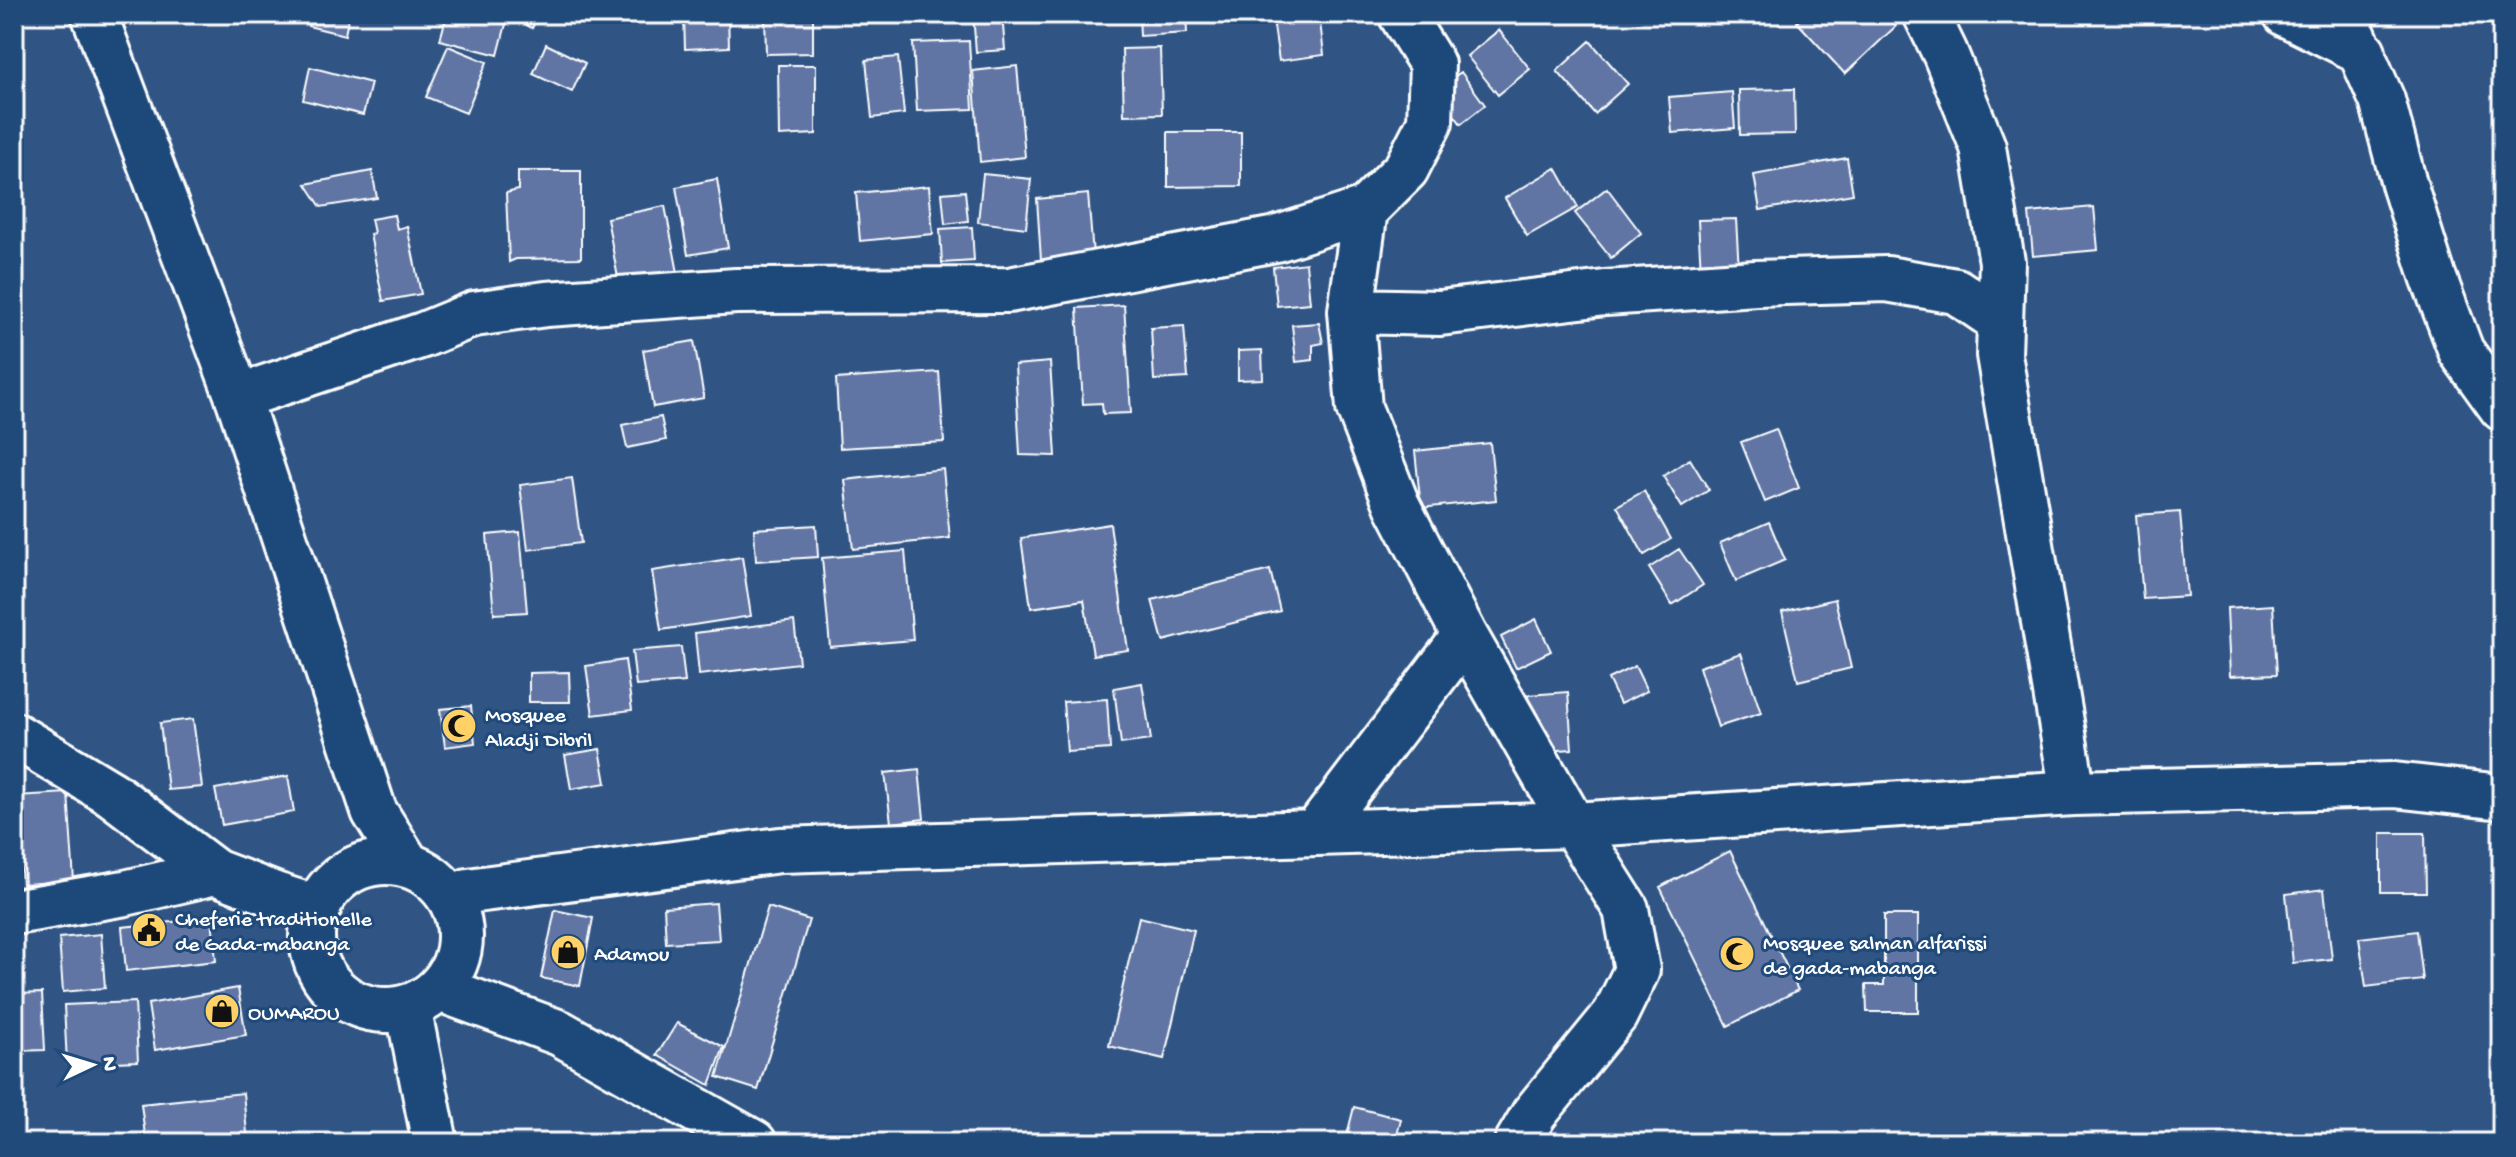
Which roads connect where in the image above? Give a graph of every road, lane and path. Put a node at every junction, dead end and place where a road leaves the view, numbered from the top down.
1 (94, 14) edge
2 (1401, 14) edge
3 (1926, 14) edge
4 (2286, 14) edge
5 (2344, 14) edge
6 (2363, 52) junction
7 (1365, 210) junction
8 (1351, 311) junction
9 (2000, 321) junction
10 (238, 397) junction
11 (2502, 408) edge
12 (1465, 636) junction
13 (14, 735) edge
14 (2073, 793) junction
15 (2502, 797) edge
16 (1573, 825) junction
17 (1315, 833) junction
18 (407, 864) junction
19 (215, 872) junction
20 (454, 904) junction
21 (319, 906) junction
22 (14, 912) edge
23 (425, 996) junction
24 (435, 1143) edge
25 (754, 1143) edge
26 (1517, 1143) edge

1 - 10 street
2 - 7 street
3 - 9 street
4 - 6 street
5 - 6 street
6 - 11 street
7 - 8 street
7 - 10 street
8 - 9 street
8 - 12 street
9 - 14 street
10 - 18 street
12 - 16 street
12 - 17 street
13 - 19 street
14 - 15 street
14 - 16 street
16 - 17 street
16 - 26 street
17 - 20 street
18 - 20 street
18 - 21 street
19 - 21 street
19 - 22 street
20 - 23 street
21 - 23 street
23 - 24 street
23 - 25 street

